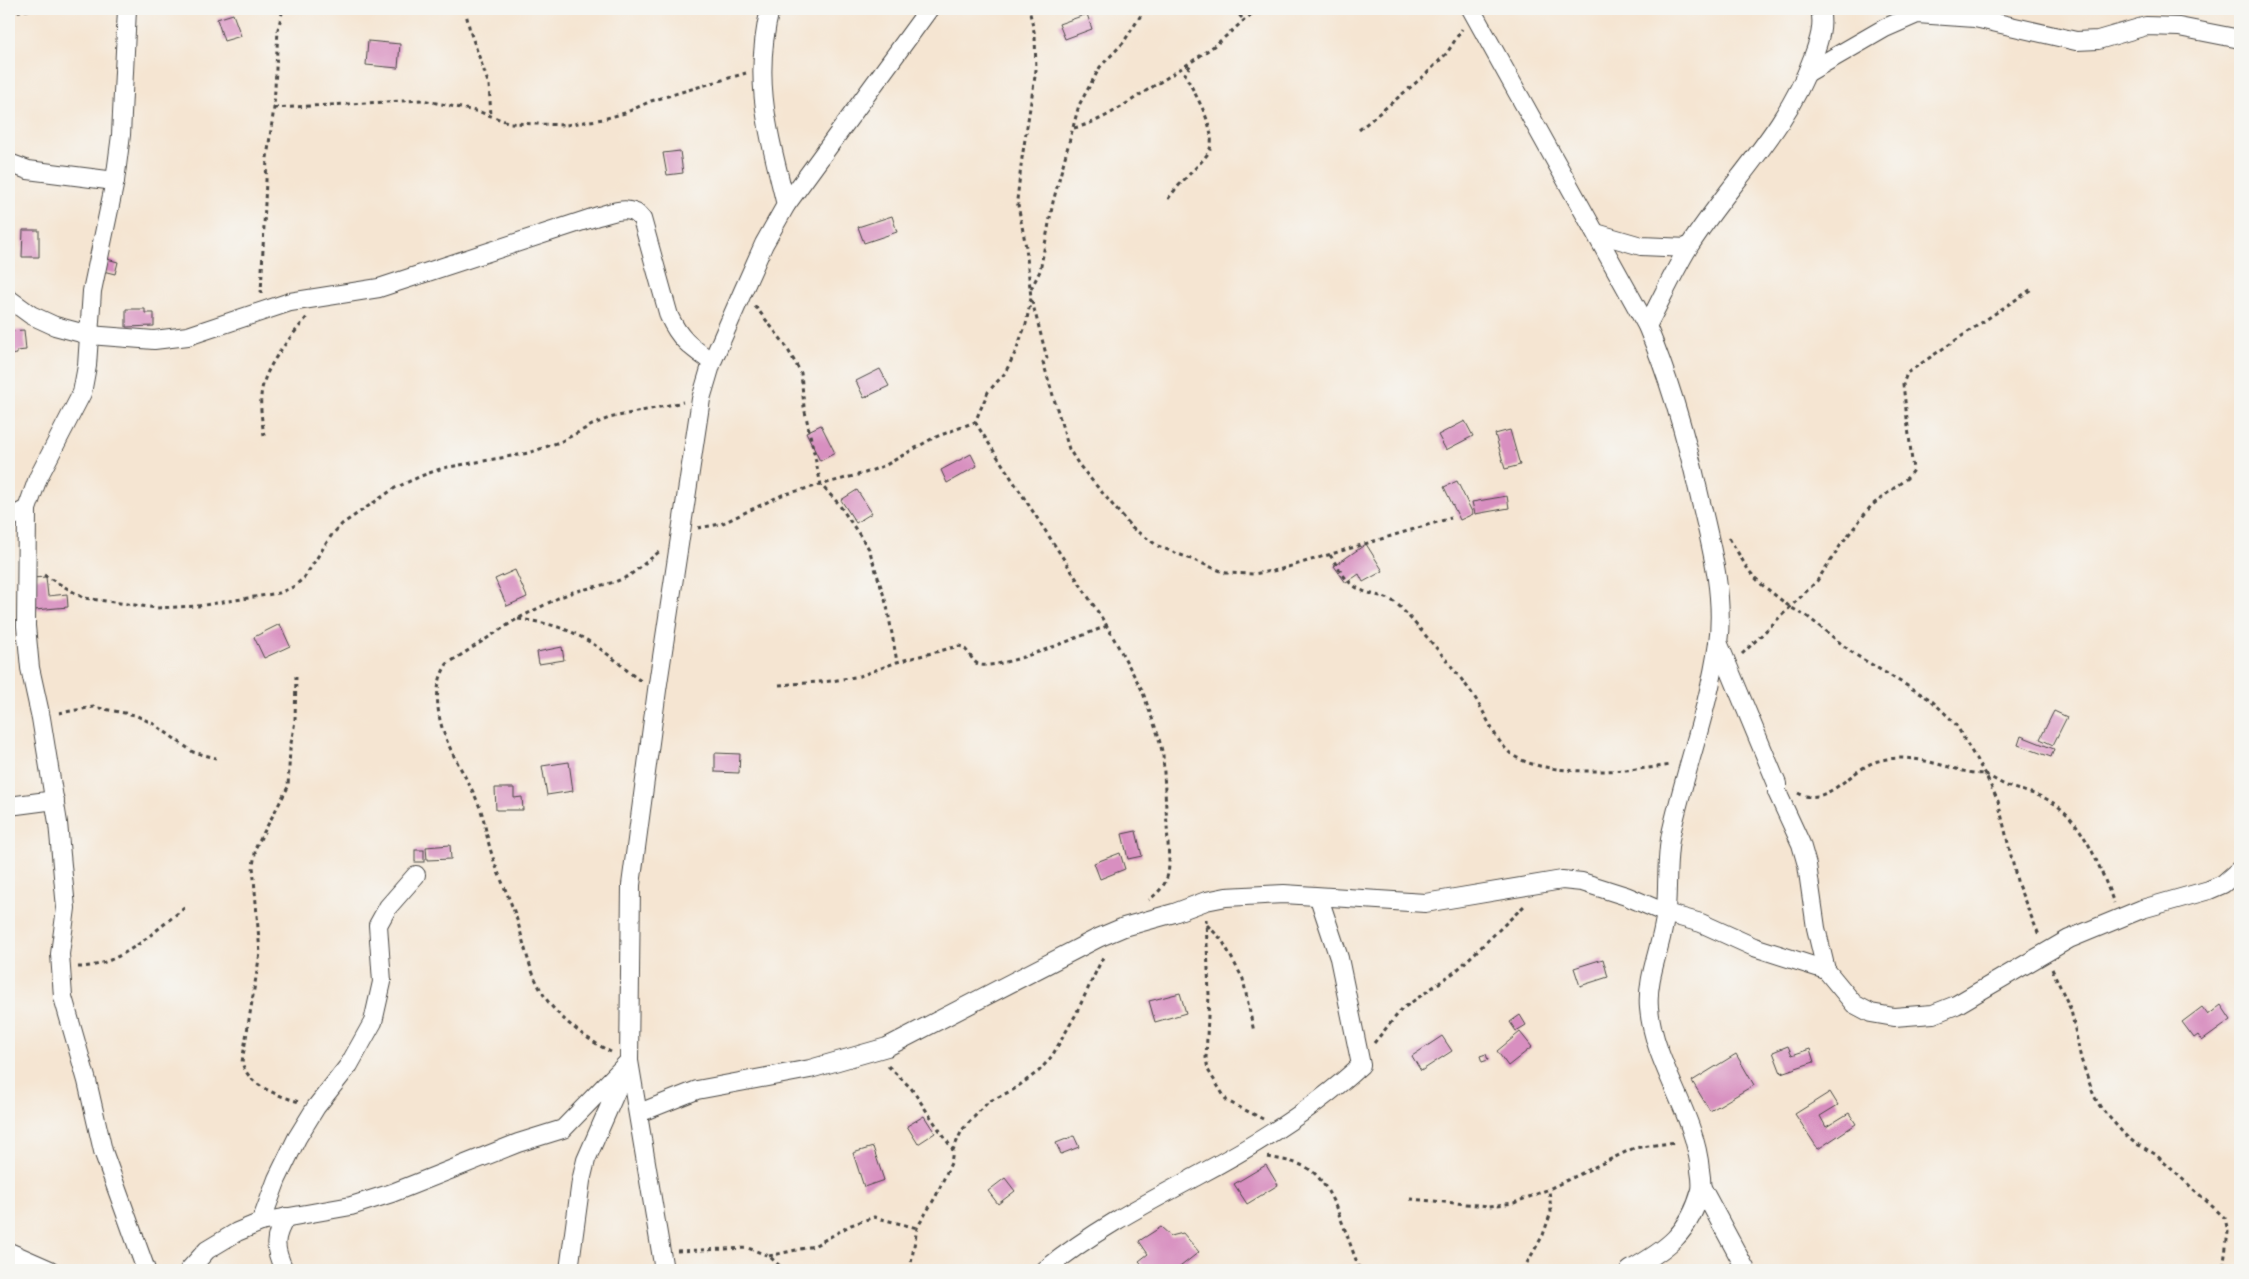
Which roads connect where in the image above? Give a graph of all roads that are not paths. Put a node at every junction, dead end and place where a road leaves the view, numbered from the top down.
1 (127, 9) edge
2 (770, 9) edge
3 (929, 9) edge
4 (1820, 9) edge
5 (1472, 10) edge
6 (1916, 11) edge
7 (2240, 39) edge
8 (1807, 73) junction
9 (9, 163) edge
10 (115, 181) junction
11 (786, 205) junction
12 (1596, 233) junction
13 (1688, 248) junction
14 (9, 299) edge
15 (1647, 326) junction
16 (89, 335) junction
17 (712, 362) junction
18 (26, 509) junction
19 (9, 518) edge
20 (1718, 642) junction
21 (55, 800) junction
22 (9, 806) edge
23 (2240, 869) edge
24 (416, 875) dead end
25 (1319, 898) junction
26 (1666, 913) junction
27 (1826, 970) junction
28 (629, 1062) junction
29 (640, 1113) junction
30 (1702, 1188) junction
31 (286, 1217) junction
32 (261, 1222) junction
33 (9, 1252) edge
34 (50, 1270) edge
35 (146, 1270) edge
36 (189, 1270) edge
37 (284, 1270) edge
38 (569, 1270) edge
39 (664, 1270) edge
40 (1045, 1270) edge
41 (1630, 1270) edge
42 (1746, 1270) edge

1 - 10 street
2 - 11 street
3 - 11 street
4 - 8 street
5 - 12 street
6 - 7 street
6 - 8 street
8 - 13 street
9 - 10 street
10 - 16 street
11 - 17 street
12 - 13 street
12 - 15 street
13 - 15 street
14 - 16 street
15 - 20 street
16 - 17 street
16 - 18 street
17 - 28 street
18 - 19 street
18 - 21 street
20 - 26 street
20 - 27 street
21 - 22 street
21 - 35 street
23 - 27 street
24 - 32 street
25 - 26 street
25 - 29 street
25 - 40 street
26 - 27 street
26 - 30 street
28 - 29 street
28 - 31 street
28 - 38 street
29 - 39 street
30 - 41 street
30 - 42 street
31 - 32 street
31 - 37 street
32 - 36 street
33 - 34 street

